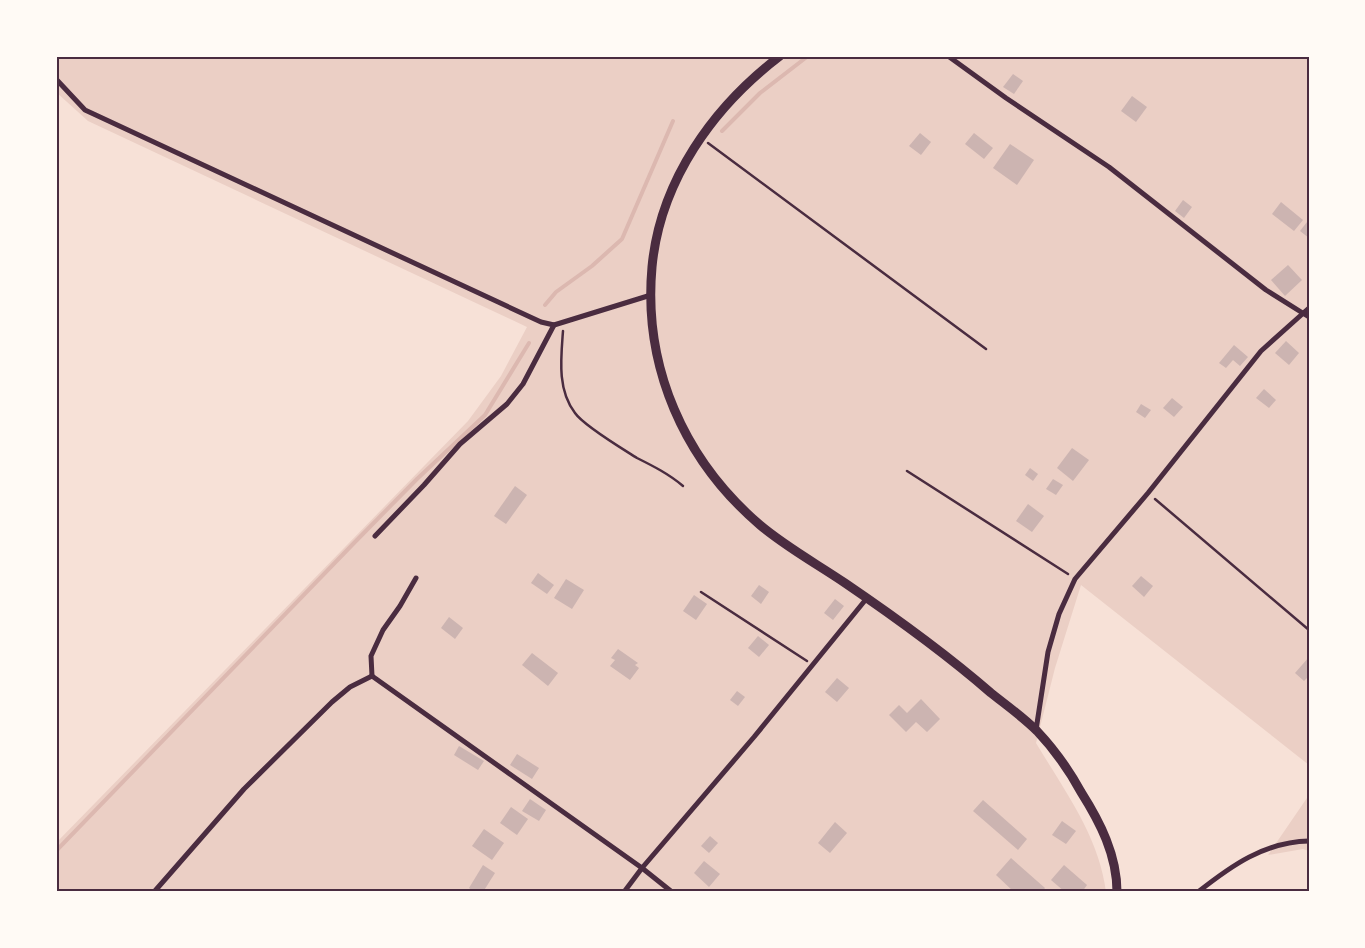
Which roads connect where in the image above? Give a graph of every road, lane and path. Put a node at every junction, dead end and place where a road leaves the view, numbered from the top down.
1 (780, 56) edge
2 (948, 56) edge
3 (56, 79) edge
4 (700, 137) junction
5 (651, 295) junction
6 (1309, 308) edge
7 (1306, 315) edge
8 (564, 322) junction
9 (554, 325) junction
10 (986, 349) dead end
11 (907, 471) dead end
12 (683, 486) dead end
13 (1148, 493) junction
14 (374, 536) dead end
15 (416, 578) dead end
16 (1075, 579) junction
17 (701, 592) dead end
18 (867, 598) junction
19 (1309, 630) edge
20 (813, 665) junction
21 (372, 676) junction
22 (1036, 730) junction
23 (1309, 841) edge
24 (642, 868) junction
25 (154, 892) edge
26 (624, 892) edge
27 (672, 892) edge
28 (1117, 892) edge
29 (1198, 892) edge

1 - 4 main road
2 - 7 street
3 - 9 street
4 - 5 main road
4 - 10 path
5 - 8 street
5 - 18 main road
6 - 7 street
7 - 13 street
8 - 9 street
8 - 12 path
9 - 14 street
11 - 16 path
13 - 16 street
13 - 19 path
15 - 21 street
16 - 22 street
17 - 20 path
18 - 20 street
18 - 22 main road
20 - 24 street
21 - 24 street
21 - 25 street
22 - 28 main road
23 - 29 street
24 - 26 street
24 - 27 street

